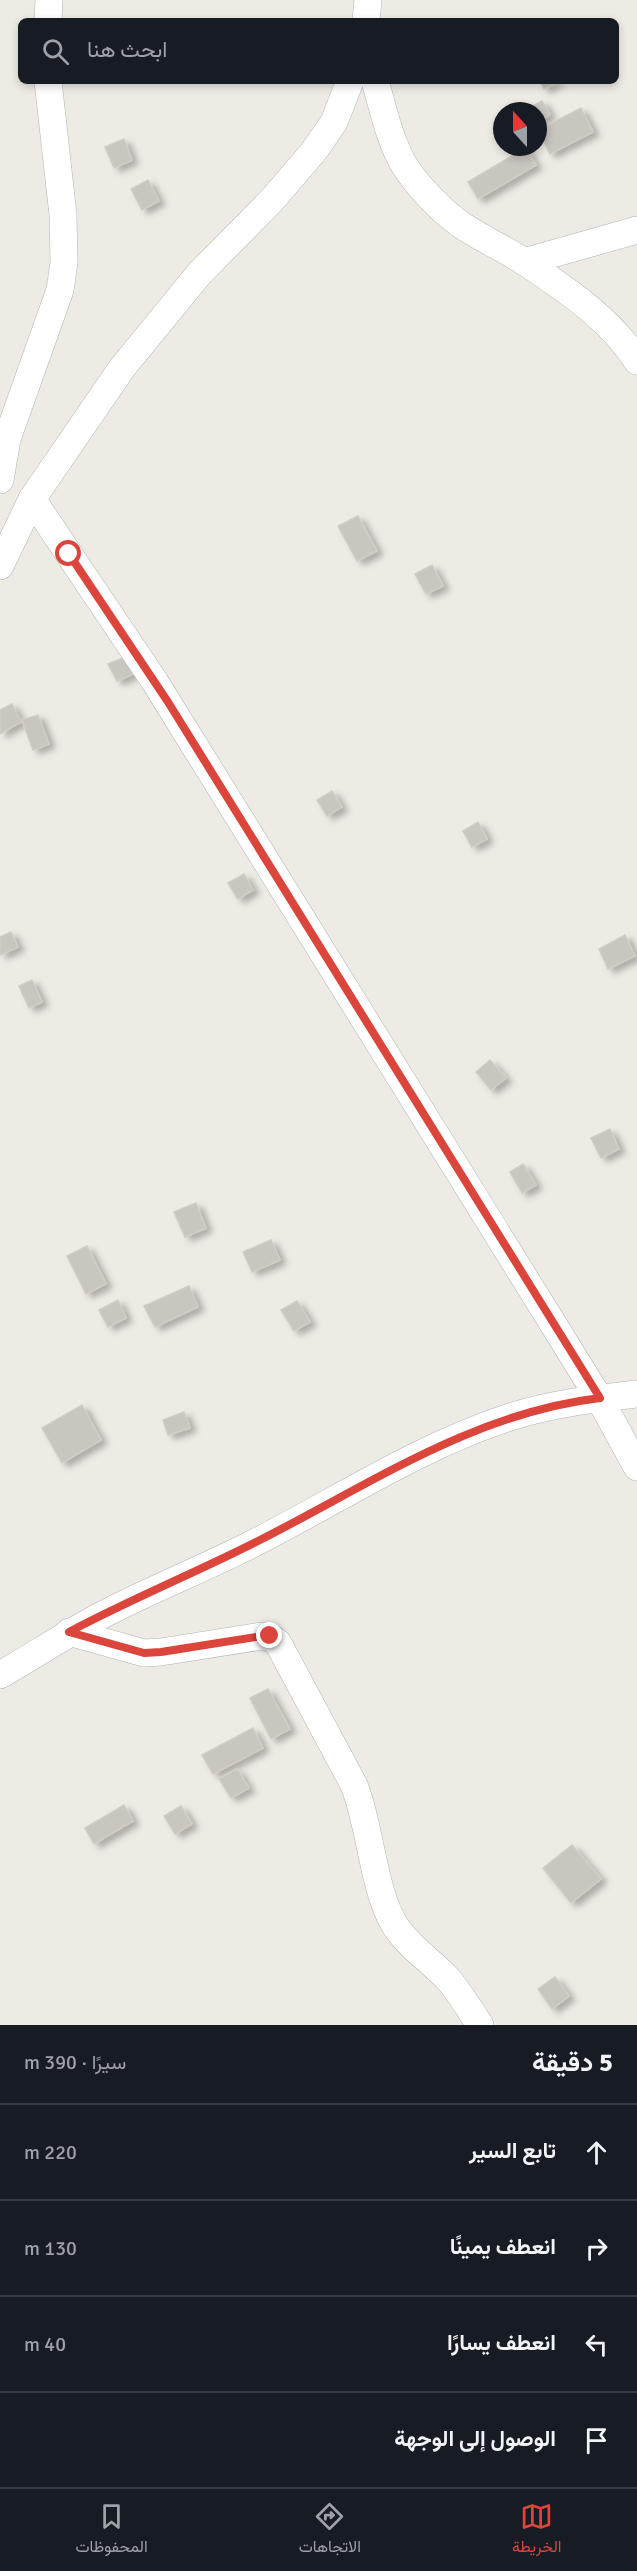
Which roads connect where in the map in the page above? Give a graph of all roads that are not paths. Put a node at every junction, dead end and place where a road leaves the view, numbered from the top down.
1 (49, 0) edge
2 (368, 0) edge
3 (48, 18) edge
4 (366, 18) edge
5 (48, 84) edge
6 (349, 84) edge
7 (376, 84) edge
8 (637, 230) edge
9 (524, 262) junction
10 (637, 361) edge
11 (0, 480) edge
12 (32, 500) junction
13 (0, 566) edge
14 (637, 1394) edge
15 (600, 1398) junction
16 (637, 1467) edge
17 (69, 1632) junction
18 (0, 1675) edge
19 (480, 2025) edge

1 - 3 street
2 - 4 street
5 - 11 street
6 - 12 street
7 - 9 street
8 - 9 street
9 - 10 street
12 - 13 street
12 - 15 street
14 - 15 street
15 - 16 street
15 - 17 street
17 - 18 street
17 - 19 street

